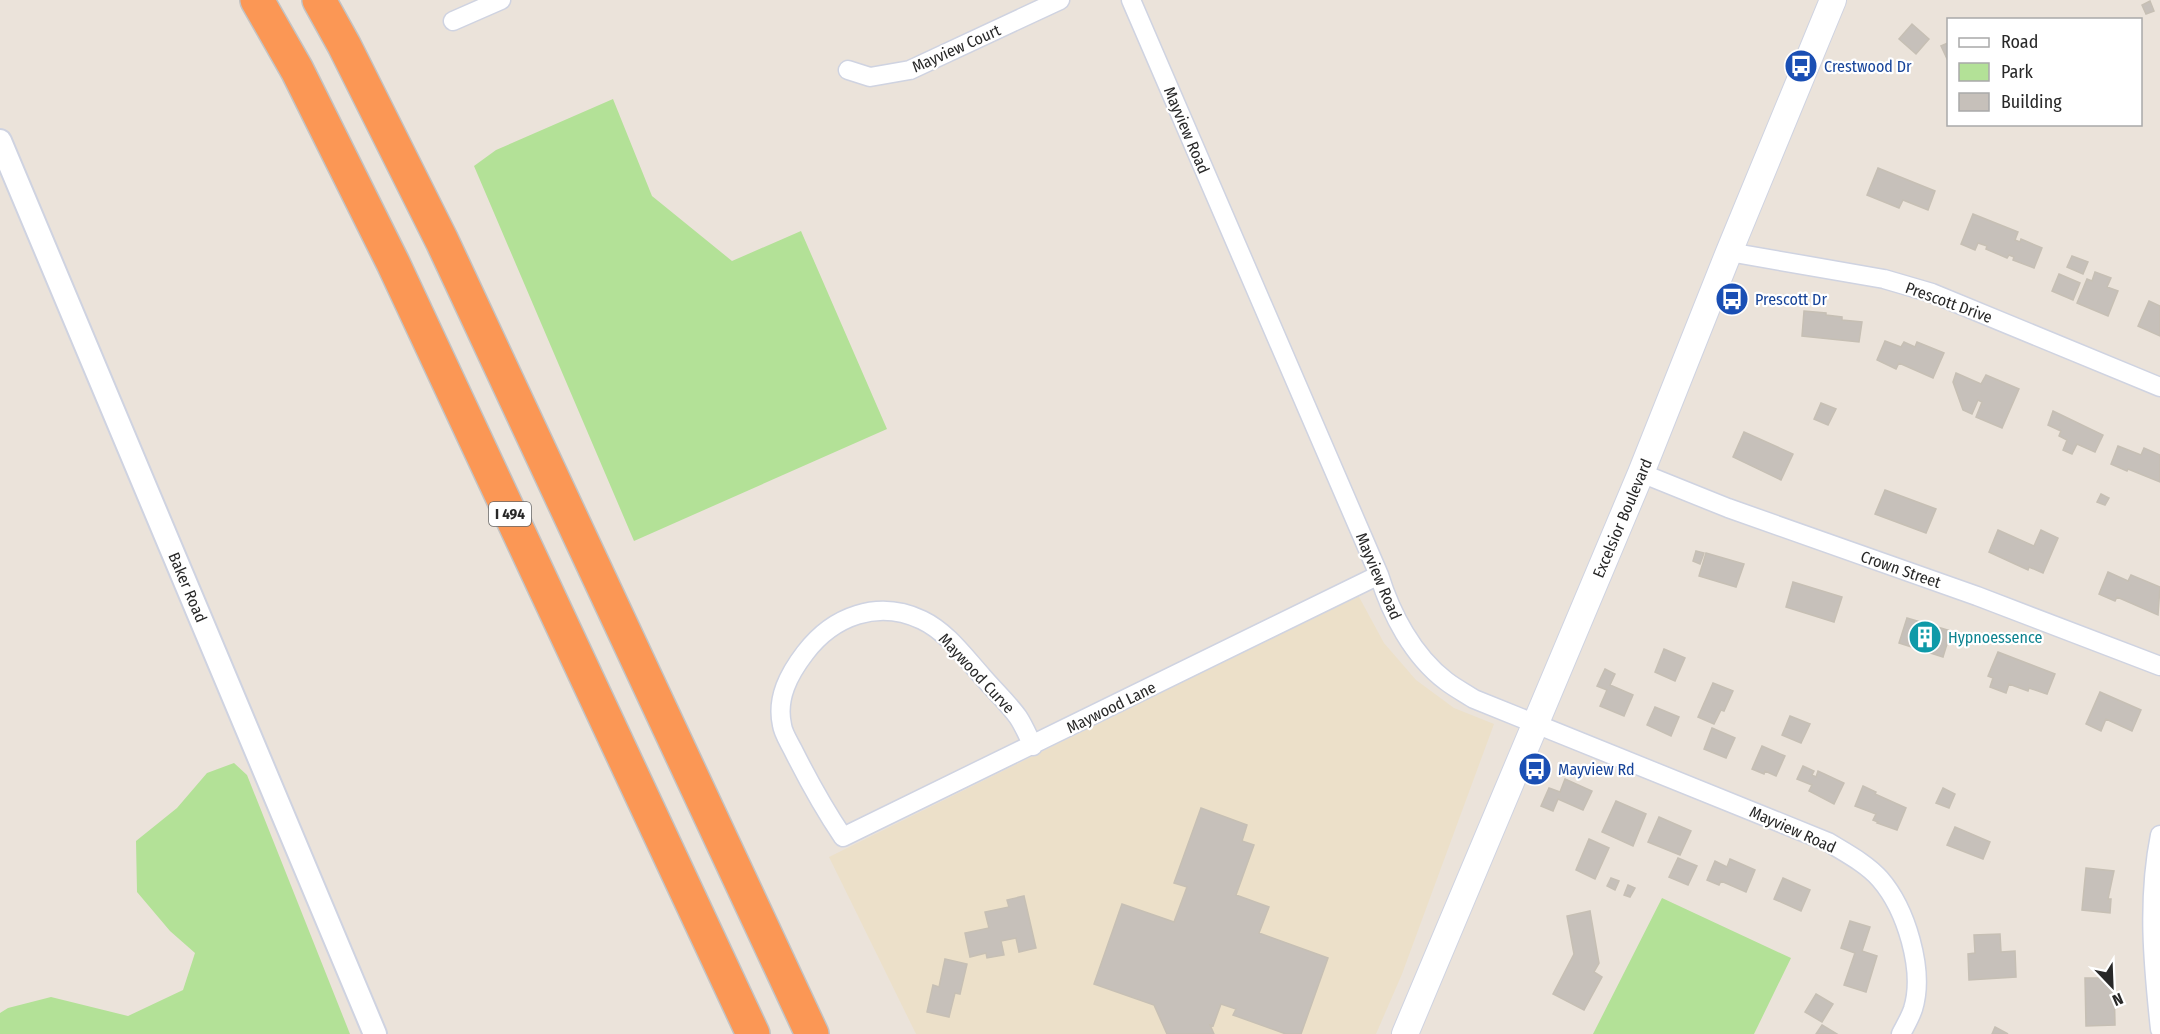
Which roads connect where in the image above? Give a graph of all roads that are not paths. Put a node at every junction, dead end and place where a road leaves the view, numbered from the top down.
1 (257, 0) edge
2 (319, 0) edge
3 (501, 0) edge
4 (1060, 0) edge
5 (1131, 0) edge
6 (1833, 0) edge
7 (453, 21) dead end
8 (848, 70) dead end
9 (0, 141) edge
10 (1729, 252) junction
11 (2160, 387) edge
12 (1641, 473) junction
13 (1379, 575) junction
14 (2160, 666) edge
15 (1536, 724) junction
16 (1033, 746) junction
17 (2160, 835) edge
18 (843, 837) joint
19 (2160, 1029) edge
20 (375, 1034) edge
21 (753, 1034) edge
22 (812, 1034) edge
23 (1405, 1034) edge
24 (1901, 1034) edge

1 - 21 highway, I 494
2 - 22 highway
3 - 7 street
4 - 8 street, Mayview Court
5 - 13 street, Mayview Road
6 - 10 main road, Excelsior Boulevard
9 - 20 street, Baker Road
10 - 11 street, Prescott Drive
10 - 12 main road, Excelsior Boulevard
12 - 14 street, Crown Street
12 - 15 main road, Excelsior Boulevard
13 - 15 street, Mayview Road
13 - 16 street, Maywood Lane
15 - 23 main road, Excelsior Boulevard
15 - 24 street, Mayview Road
16 - 18 street, Maywood Lane
16 - 18 street, Maywood Curve
17 - 19 street

